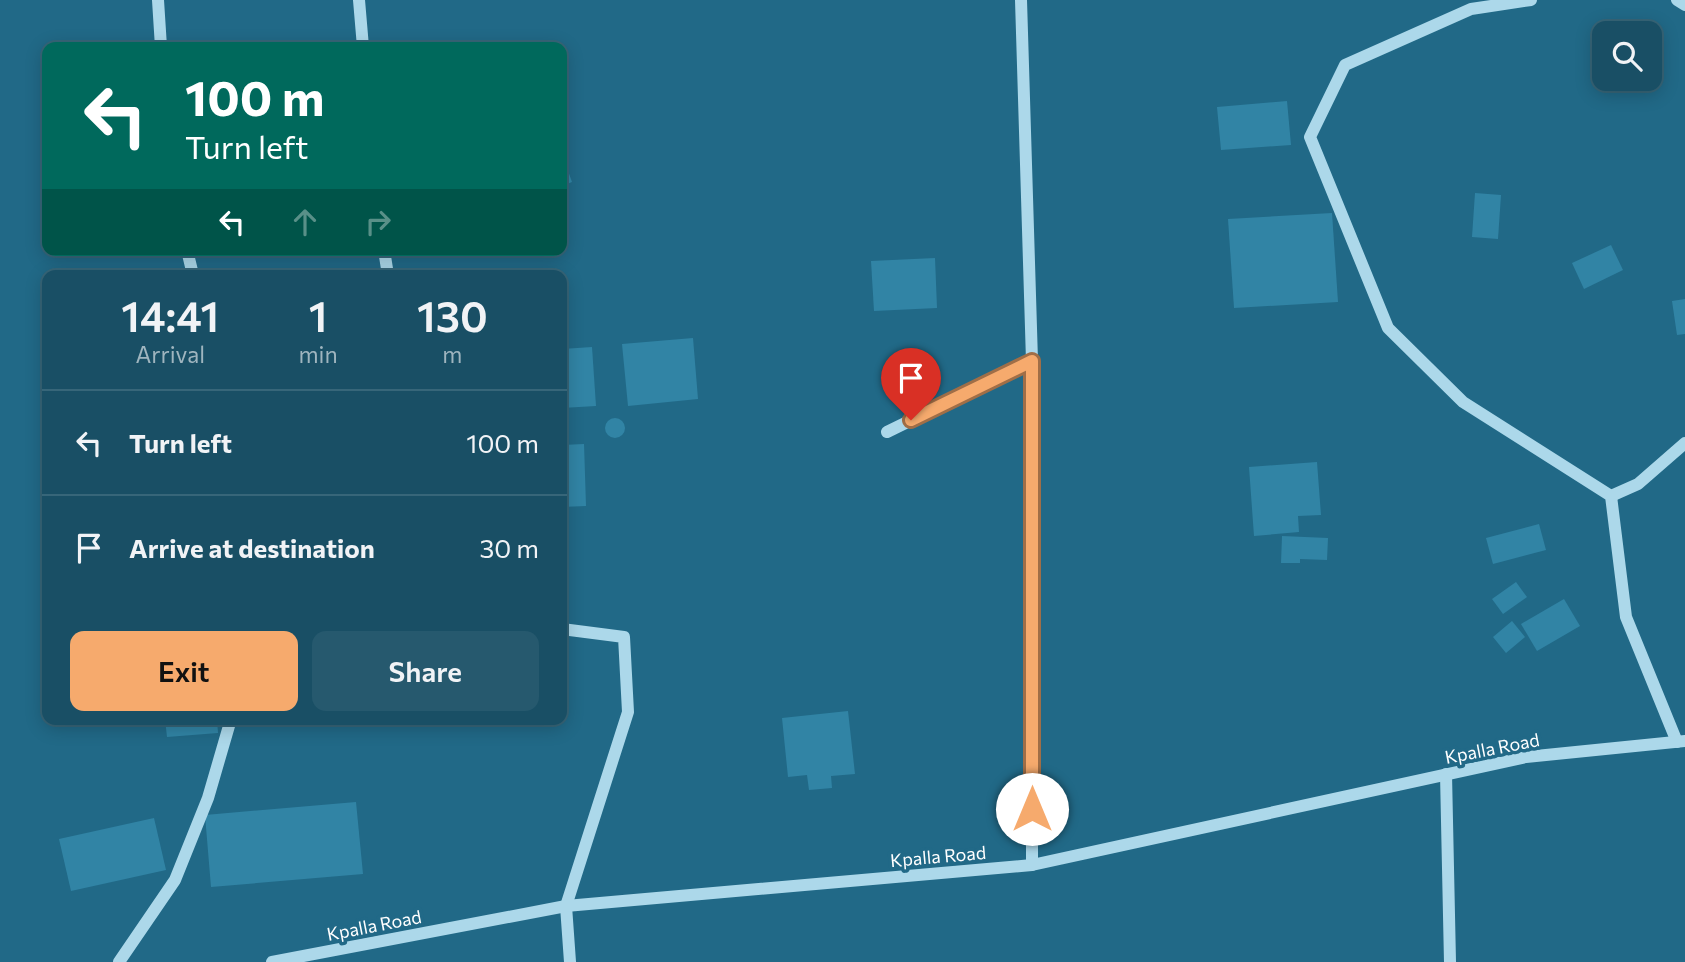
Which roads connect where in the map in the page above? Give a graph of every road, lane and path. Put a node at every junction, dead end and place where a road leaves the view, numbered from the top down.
1 (158, 0) edge
2 (359, 0) edge
3 (1021, 0) edge
4 (1531, 0) edge
5 (1677, 0) edge
6 (1685, 5) edge
7 (161, 42) edge
8 (363, 42) edge
9 (1032, 361) junction
10 (887, 432) dead end
11 (1685, 443) edge
12 (1611, 496) junction
13 (567, 630) edge
14 (229, 725) edge
15 (1681, 741) edge
16 (1446, 774) junction
17 (1032, 865) junction
18 (566, 906) junction
19 (119, 962) edge
20 (272, 962) edge
21 (570, 962) edge
22 (1450, 962) edge

1 - 7 street
2 - 8 street
3 - 9 street
4 - 12 street
5 - 6 street
9 - 10 street
9 - 17 street
11 - 12 street
12 - 15 street
13 - 18 street
14 - 19 street
15 - 16 street, Kpalla Road
16 - 17 street, Kpalla Road
16 - 22 street
17 - 18 street, Kpalla Road
18 - 20 street, Kpalla Road
18 - 21 street

